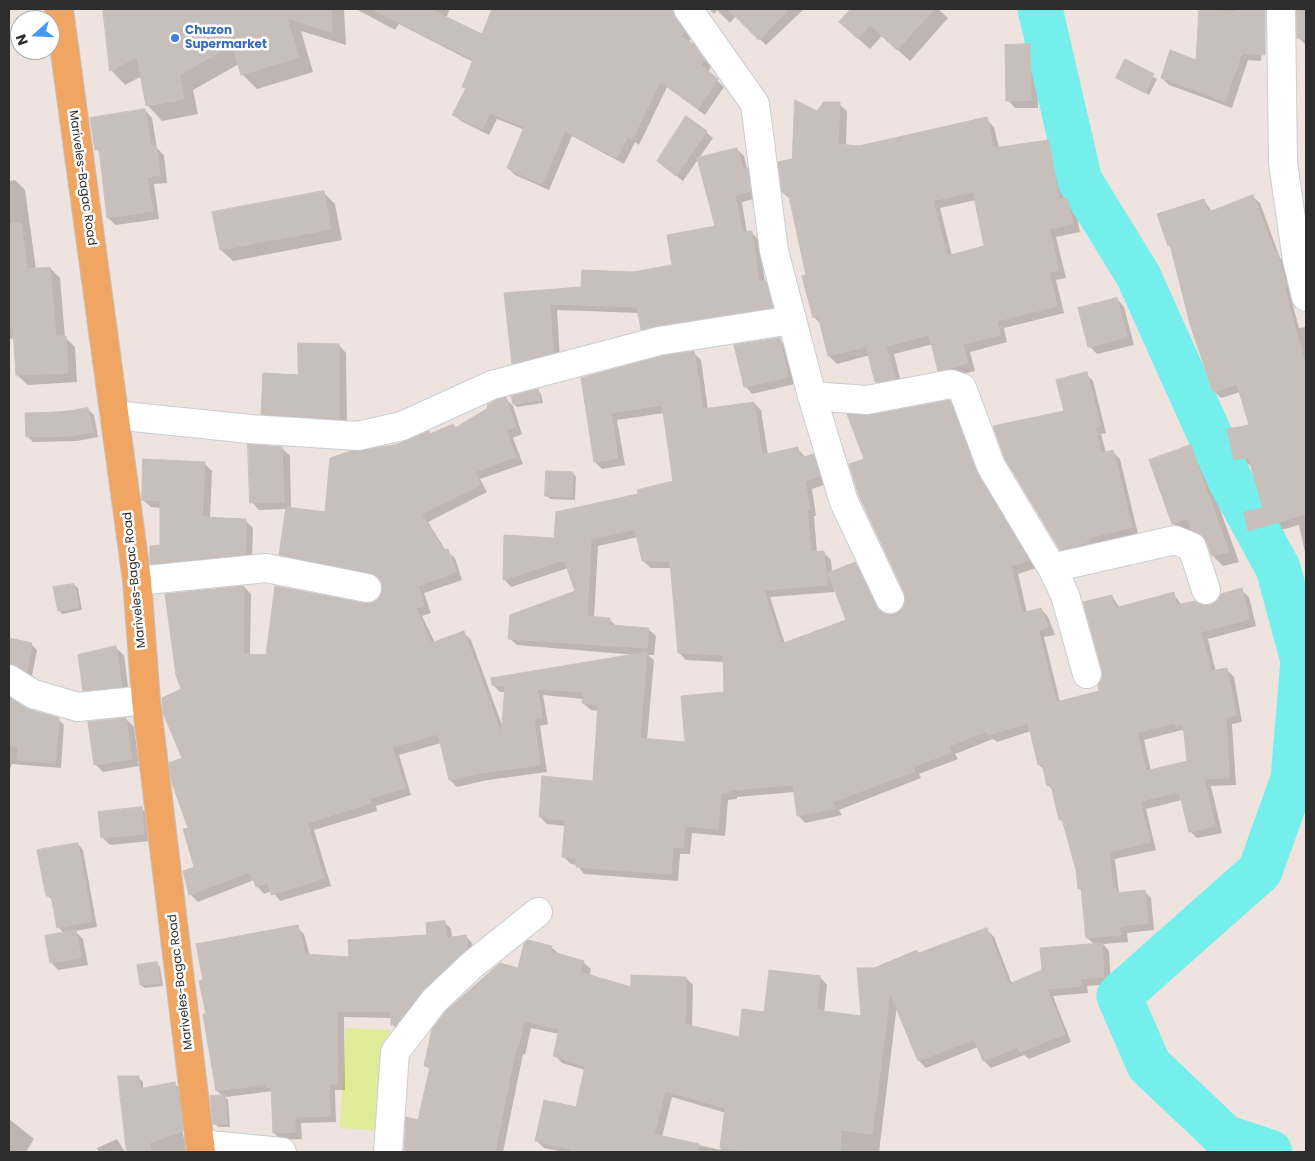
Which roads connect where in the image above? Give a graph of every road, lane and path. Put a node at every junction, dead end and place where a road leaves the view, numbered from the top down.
1 (59, 9) edge
2 (688, 9) edge
3 (1281, 9) edge
4 (1306, 297) edge
5 (792, 320) junction
6 (812, 396) junction
7 (114, 415) junction
8 (1052, 568) junction
9 (137, 581) junction
10 (367, 588) dead end
11 (1206, 590) dead end
12 (890, 599) dead end
13 (1087, 674) dead end
14 (9, 679) edge
15 (146, 700) junction
16 (538, 912) dead end
17 (201, 1148) edge
18 (282, 1152) edge
19 (388, 1152) edge

1 - 7 main road, Mariveles-Bagac Road
2 - 5 street
3 - 4 street
5 - 6 street
5 - 7 street
6 - 8 street
6 - 12 street
7 - 9 main road, Mariveles-Bagac Road
8 - 11 street
8 - 13 street
9 - 10 street
9 - 15 main road, Mariveles-Bagac Road
14 - 15 street
15 - 17 main road, Mariveles-Bagac Road
16 - 19 street
17 - 18 street

